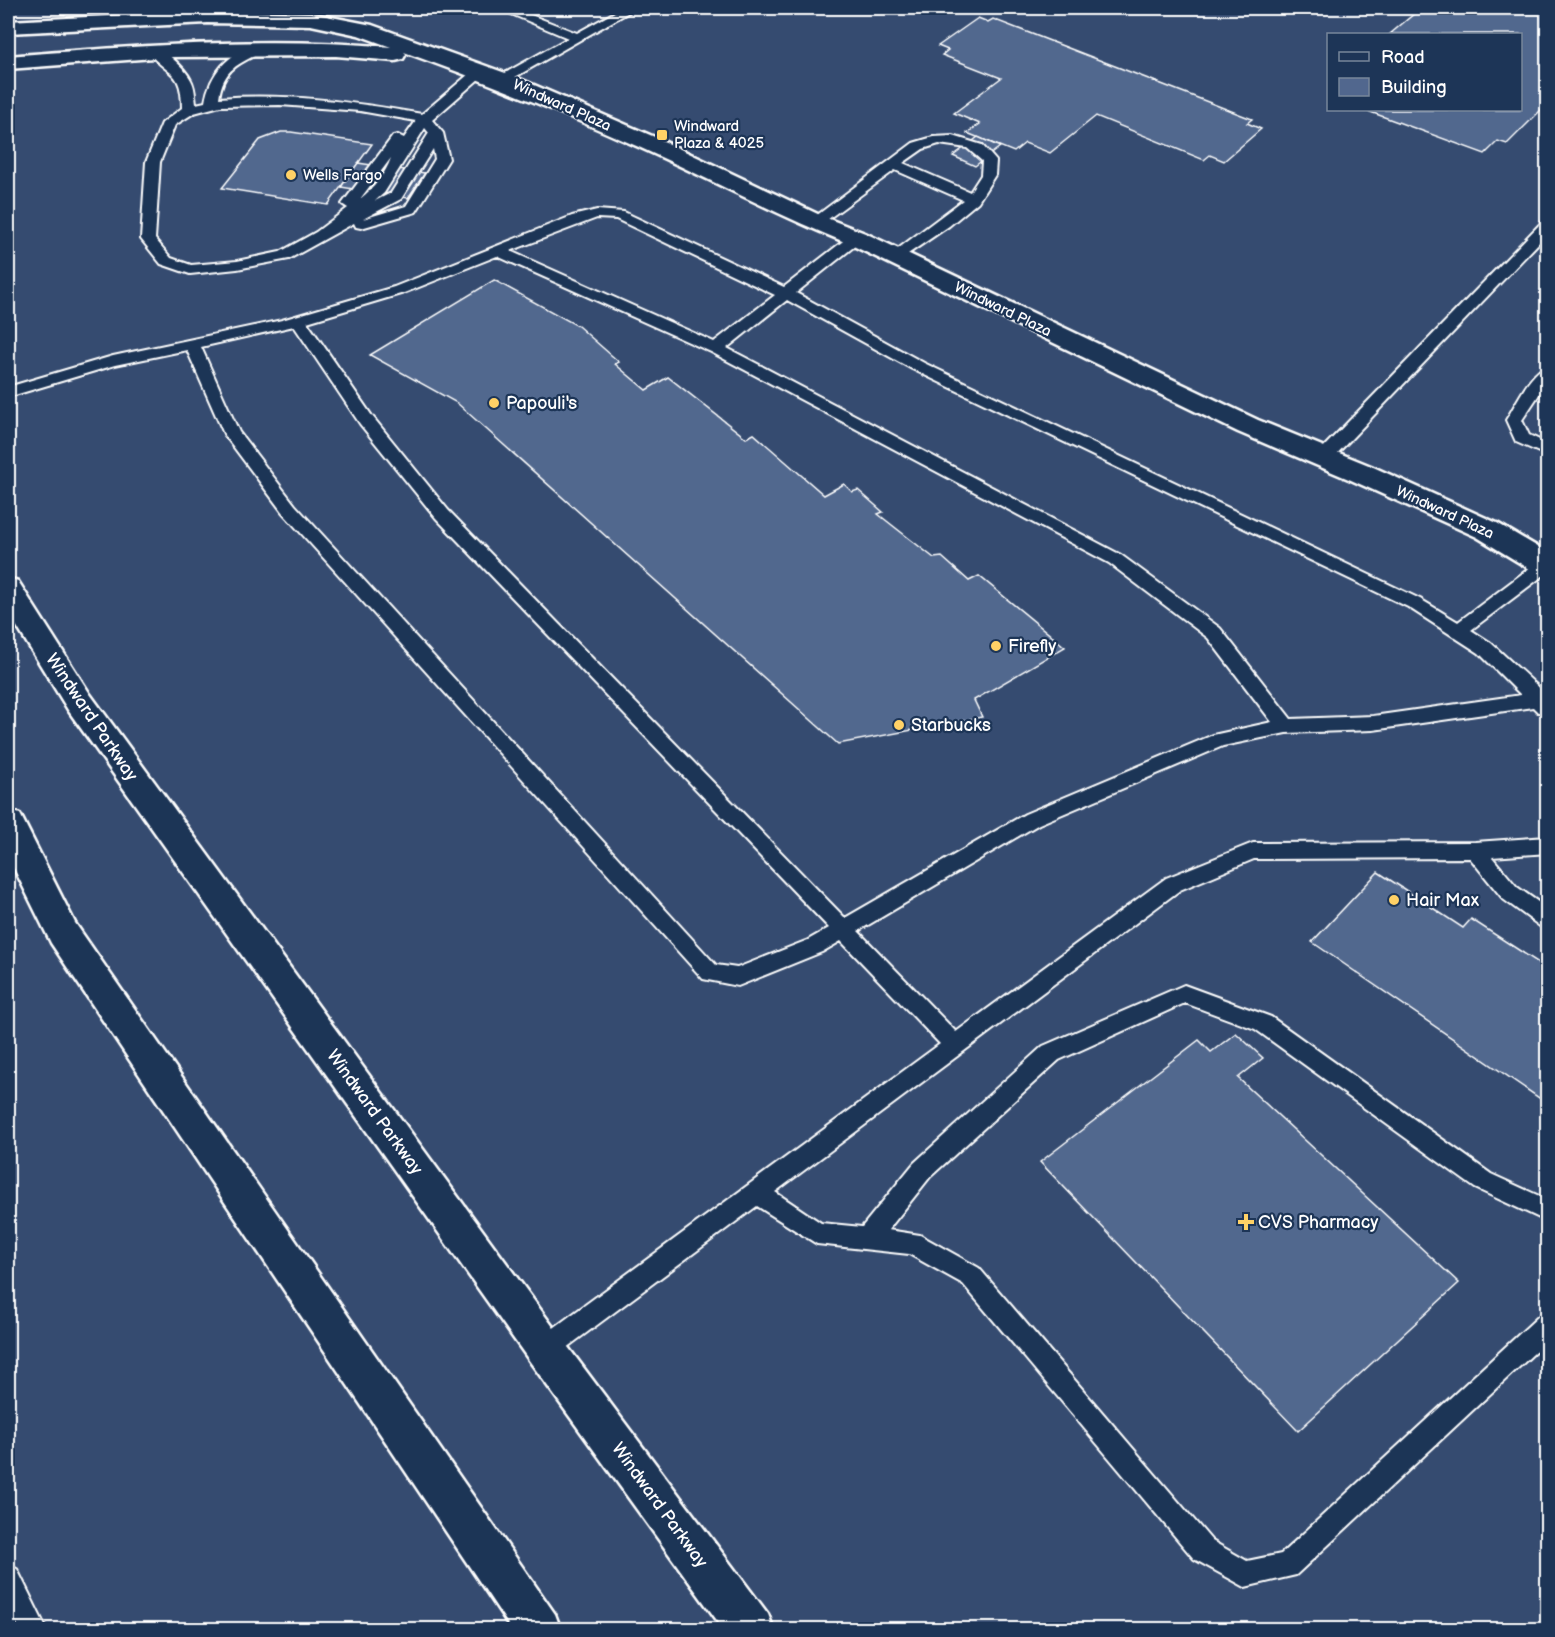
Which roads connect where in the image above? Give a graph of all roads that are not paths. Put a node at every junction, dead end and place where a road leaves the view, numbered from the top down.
1 (503, 8) edge
2 (630, 8) edge
3 (524, 11) edge
4 (210, 12) edge
5 (8, 27) edge
6 (578, 37) junction
7 (258, 49) junction
8 (154, 52) junction
9 (454, 61) junction
10 (8, 63) edge
11 (492, 75) junction
12 (211, 105) junction
13 (189, 110) junction
14 (414, 117) junction
15 (436, 133) junction
16 (893, 164) junction
17 (973, 199) junction
18 (815, 222) junction
19 (1548, 224) edge
20 (321, 236) junction
21 (856, 238) junction
22 (498, 251) junction
23 (894, 256) junction
24 (786, 294) junction
25 (298, 320) junction
26 (192, 344) junction
27 (716, 349) junction
28 (1548, 371) edge
29 (8, 392) edge
30 (1548, 451) edge
31 (1324, 457) junction
32 (1546, 566) edge
33 (8, 588) edge
34 (1458, 631) junction
35 (1543, 705) edge
36 (1286, 726) junction
37 (8, 823) edge
38 (1548, 845) edge
39 (1475, 850) junction
40 (1548, 921) edge
41 (842, 930) junction
42 (956, 1046) junction
43 (758, 1194) junction
44 (1548, 1212) edge
45 (867, 1238) junction
46 (1548, 1323) edge
47 (545, 1349) junction
48 (8, 1578) edge
49 (34, 1629) edge
50 (540, 1629) edge
51 (752, 1629) edge

1 - 3 lane
2 - 6 lane
3 - 6 lane
4 - 5 street, Windward Plaza
4 - 9 street, Windward Plaza
6 - 11 lane
7 - 8 street, Windward Plaza
7 - 9 street, Windward Plaza
7 - 12 lane
8 - 10 street, Windward Plaza
8 - 13 lane
9 - 11 street, Windward Plaza
11 - 14 lane
11 - 18 street, Windward Plaza
12 - 13 lane
12 - 14 lane
13 - 20 lane
14 - 15 lane
14 - 20 lane
14 - 20 lane
15 - 20 lane
15 - 20 lane
16 - 17 lane
16 - 17 lane
16 - 18 lane
17 - 23 lane
18 - 21 street, Windward Plaza
19 - 31 lane
21 - 23 street, Windward Plaza
21 - 24 lane
22 - 24 lane
22 - 25 lane
22 - 27 lane
23 - 31 street, Windward Plaza
24 - 27 lane
24 - 34 lane
25 - 26 lane
25 - 41 lane
26 - 29 lane
26 - 41 lane
27 - 36 lane
28 - 30 lane
31 - 32 street, Windward Plaza
32 - 34 lane
33 - 47 street, Windward Parkway
34 - 35 lane
35 - 36 lane
36 - 41 lane
37 - 50 street
38 - 39 lane
39 - 40 lane
39 - 42 lane
41 - 42 lane
42 - 43 lane
43 - 45 lane
43 - 47 lane
44 - 45 lane
45 - 46 lane
47 - 51 street, Windward Parkway
48 - 49 lane

